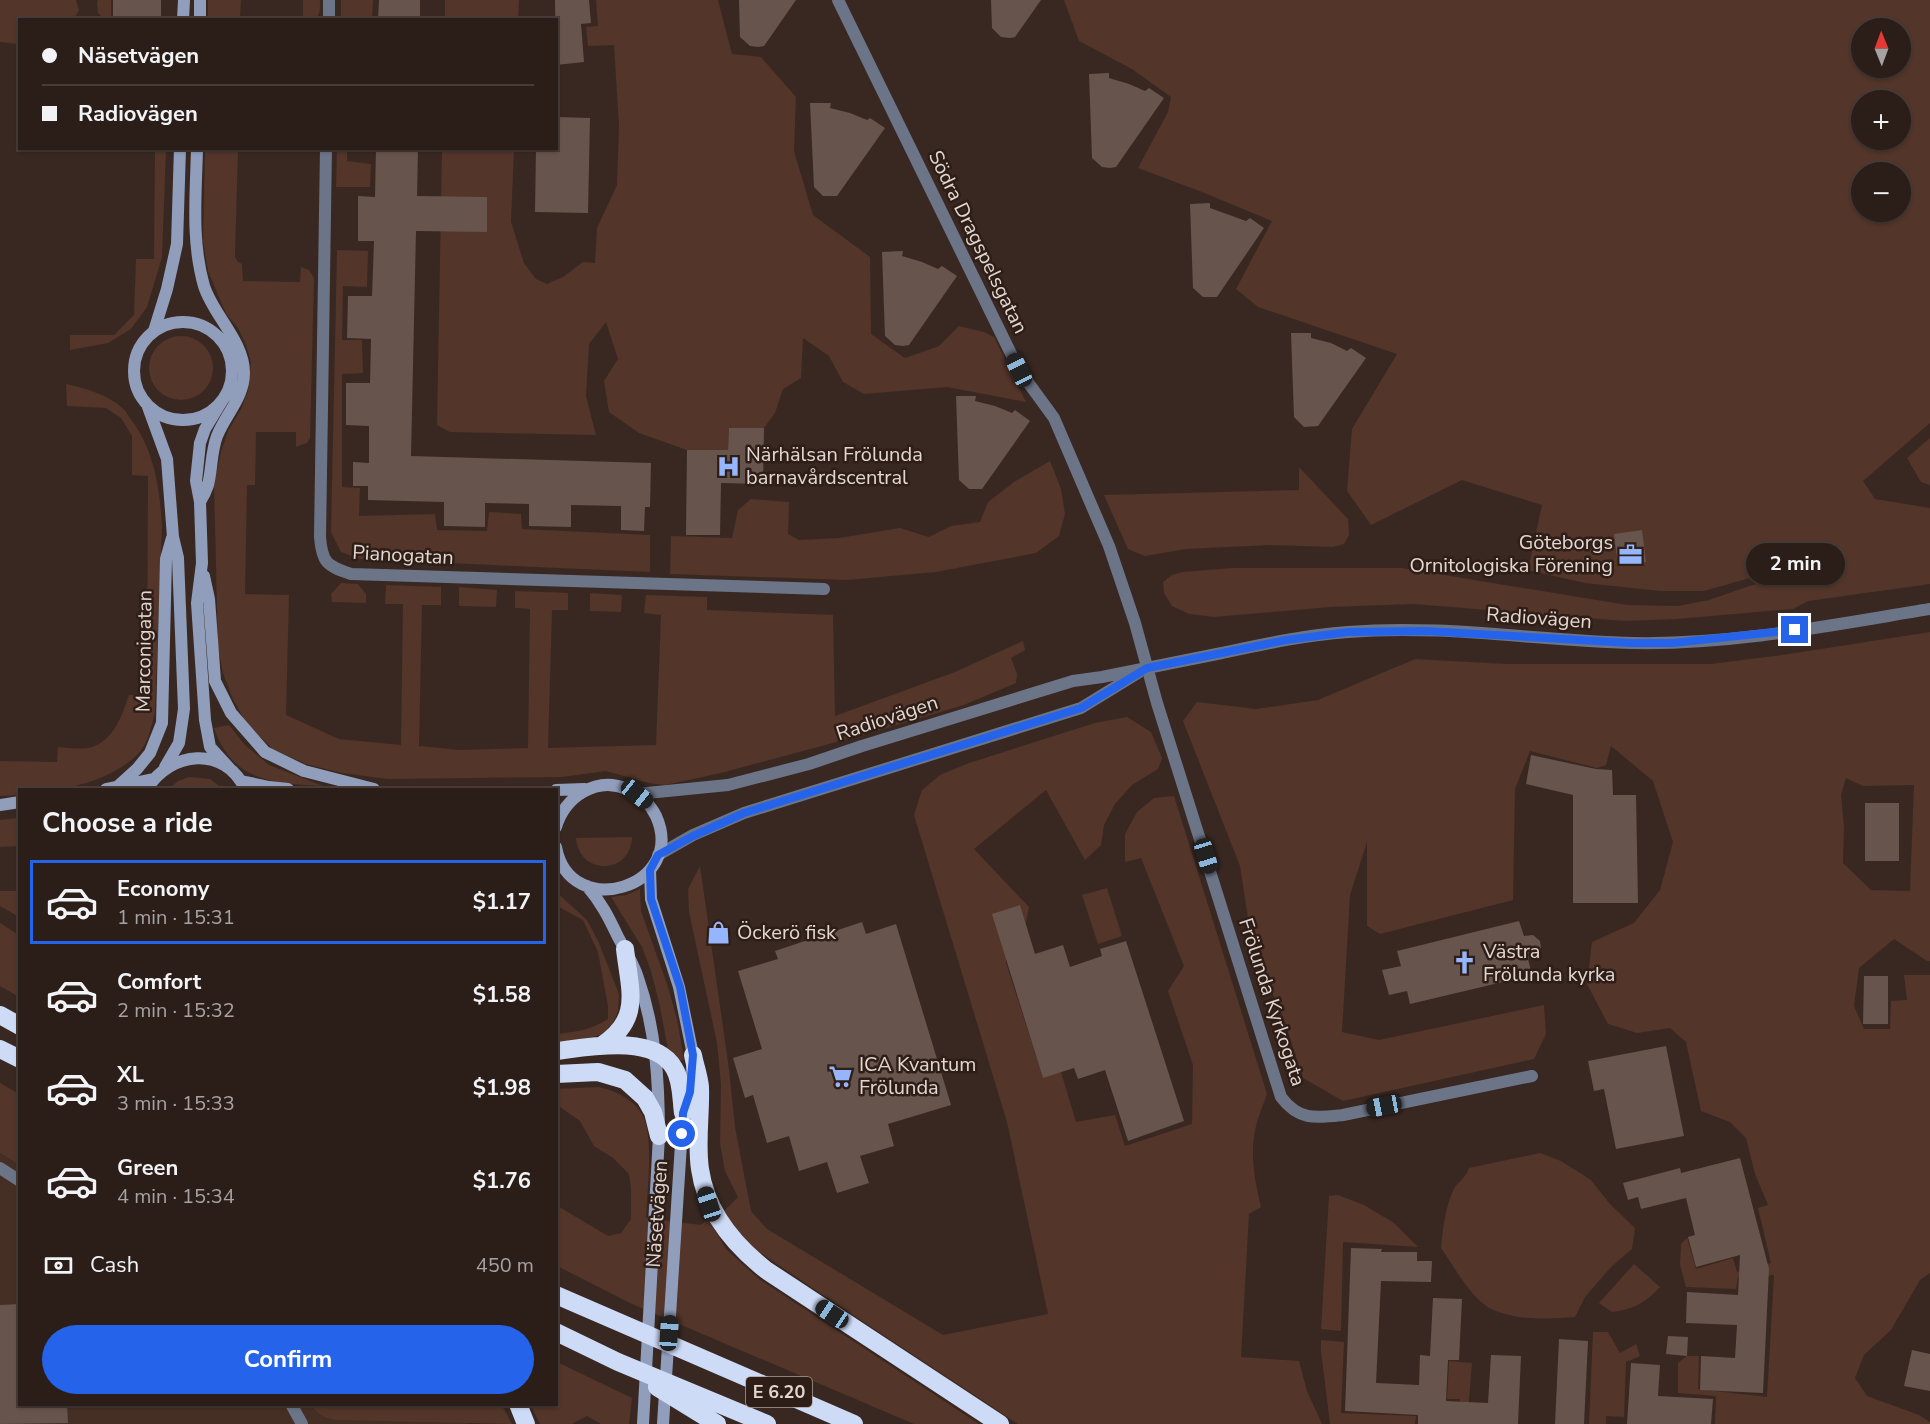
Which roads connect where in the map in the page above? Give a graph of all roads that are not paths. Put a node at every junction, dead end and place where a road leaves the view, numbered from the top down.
1 (184, 0) edge
2 (201, 0) edge
3 (329, 0) edge
4 (838, 0) edge
5 (183, 18) edge
6 (200, 18) edge
7 (329, 18) edge
8 (180, 150) edge
9 (197, 150) edge
10 (326, 150) edge
11 (220, 318) junction
12 (154, 331) junction
13 (225, 345) junction
14 (225, 396) junction
15 (148, 407) junction
16 (200, 502) junction
17 (172, 537) junction
18 (202, 563) junction
19 (824, 589) dead end
20 (1930, 609) edge
21 (1147, 668) junction
22 (165, 767) junction
23 (231, 770) junction
24 (150, 784) edge
25 (243, 785) edge
26 (111, 788) edge
27 (278, 788) edge
28 (370, 788) edge
29 (586, 789) junction
30 (558, 790) edge
31 (637, 794) junction
32 (18, 802) edge
33 (0, 805) edge
34 (18, 809) edge
35 (0, 810) edge
36 (558, 822) edge
37 (558, 852) edge
38 (658, 855) junction
39 (650, 870) junction
40 (558, 871) edge
41 (573, 877) junction
42 (587, 886) junction
43 (625, 950) junction
44 (0, 1015) edge
45 (18, 1025) edge
46 (601, 1046) junction
47 (0, 1049) edge
48 (558, 1051) edge
49 (655, 1051) junction
50 (693, 1055) junction
51 (18, 1058) edge
52 (558, 1074) edge
53 (1532, 1076) dead end
54 (683, 1113) junction
55 (659, 1136) junction
56 (0, 1168) edge
57 (18, 1180) edge
58 (558, 1288) edge
59 (558, 1296) edge
60 (582, 1307) junction
61 (558, 1333) edge
62 (618, 1362) junction
63 (292, 1406) edge
64 (519, 1406) edge
65 (302, 1424) edge
66 (526, 1424) edge
67 (643, 1424) edge
68 (663, 1424) edge
69 (717, 1424) edge
70 (767, 1424) edge
71 (854, 1424) edge
72 (1000, 1424) edge

1 - 5 street
2 - 6 street
3 - 7 street
4 - 21 street, Södra Dragspelsgatan
8 - 12 street
9 - 11 street
10 - 19 street, Pianogatan
11 - 13 street
11 - 16 street
12 - 13 street
12 - 15 street
13 - 14 street
14 - 15 street
14 - 16 street
15 - 17 street, Marconigatan
16 - 18 street
17 - 22 street, Marconigatan
17 - 26 street, Marconigatan
18 - 23 street
18 - 28 street
20 - 21 street, Radiovägen
21 - 31 street, Radiovägen
21 - 38 street, Radiovägen
21 - 53 street, Frölunda Kyrkogata
22 - 23 street
22 - 24 street
23 - 25 street
24 - 26 street
25 - 27 street
29 - 30 street
29 - 31 street
29 - 36 street
31 - 38 street
32 - 33 street
34 - 35 street
37 - 41 street
38 - 39 street
39 - 42 street
39 - 50 street, Näsetvägen
40 - 41 street
41 - 42 street
42 - 43 street, Näsetvägen
43 - 46 highway
43 - 49 street, Näsetvägen
44 - 45 highway
46 - 48 highway
46 - 49 highway
47 - 51 highway
49 - 54 highway
49 - 55 street, Näsetvägen
50 - 54 street, Näsetvägen
50 - 72 highway
52 - 55 highway
54 - 68 street, Näsetvägen
55 - 67 street, Näsetvägen
56 - 57 street
58 - 60 highway
59 - 60 highway, E 6.20
60 - 71 highway, E 6.20
61 - 62 highway, E 6.20
62 - 69 highway
62 - 70 highway, E 6.20
63 - 65 street
64 - 66 highway

